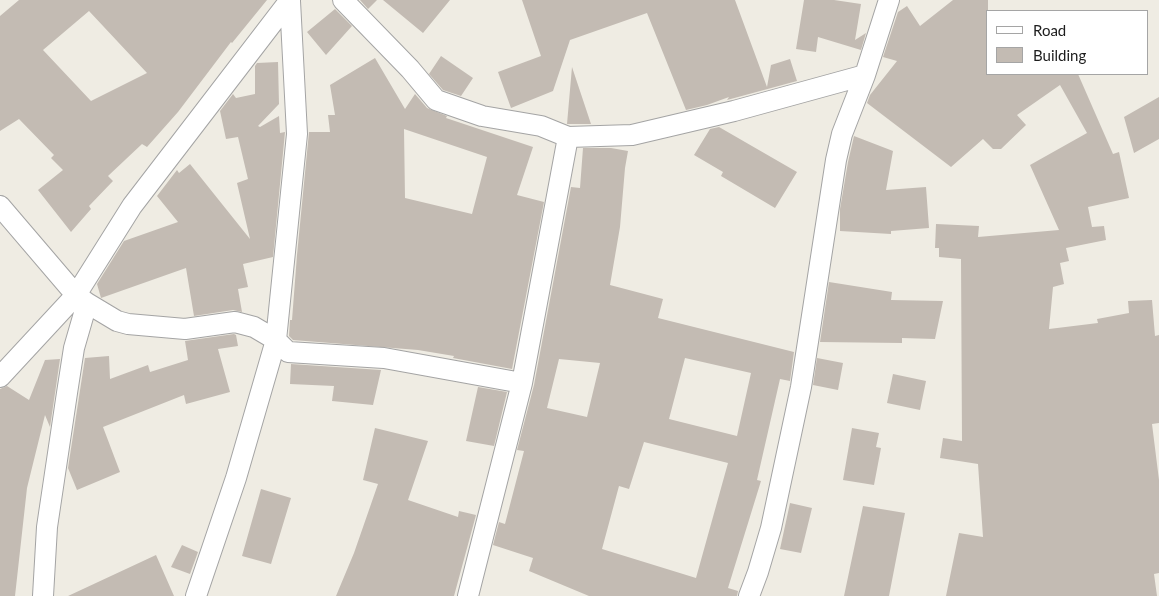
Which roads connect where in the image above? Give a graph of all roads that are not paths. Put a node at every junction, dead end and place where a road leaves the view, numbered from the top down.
1 (290, 0) edge
2 (343, 0) edge
3 (889, 0) edge
4 (865, 75) junction
5 (568, 138) junction
6 (0, 206) edge
7 (82, 299) junction
8 (276, 340) junction
9 (0, 377) edge
10 (522, 383) junction
11 (43, 596) edge
12 (196, 596) edge
13 (468, 596) edge
14 (749, 596) edge

1 - 7 street
1 - 8 street
2 - 5 street
3 - 4 street
4 - 5 street
4 - 14 street
5 - 10 street
6 - 7 street
7 - 8 street
7 - 9 street
7 - 11 street
8 - 10 street
8 - 12 street
10 - 13 street

